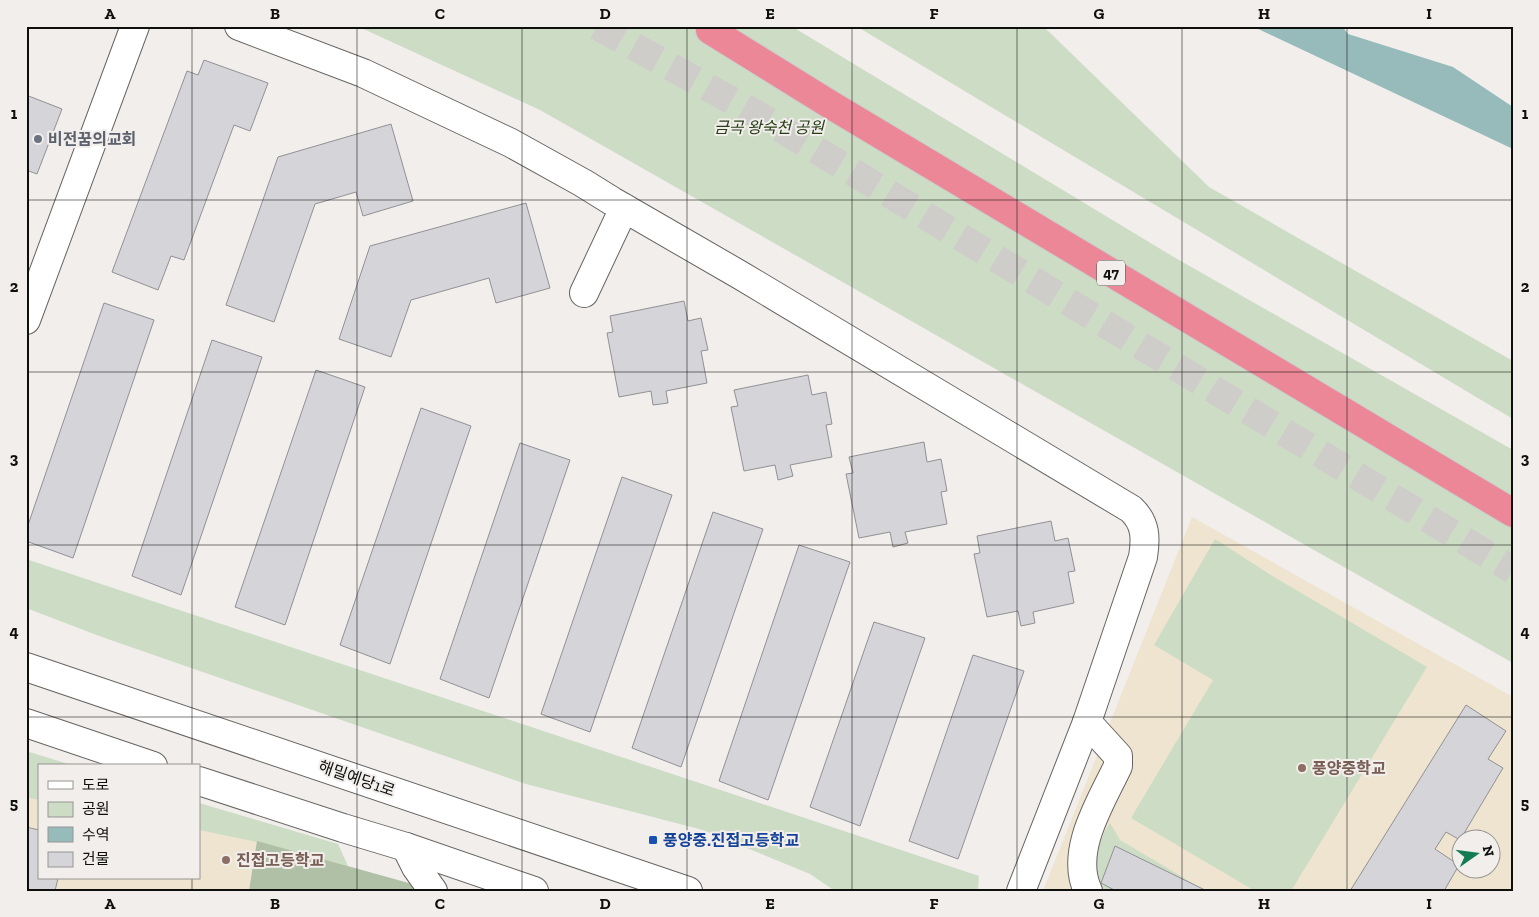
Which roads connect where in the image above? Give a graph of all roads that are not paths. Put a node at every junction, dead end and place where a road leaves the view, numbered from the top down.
1 (135, 26) edge
2 (239, 26) edge
3 (710, 30) dead end
4 (624, 208) junction
5 (584, 293) dead end
6 (26, 320) edge
7 (1513, 513) edge
8 (26, 667) edge
9 (1087, 722) junction
10 (26, 723) edge
11 (147, 764) edge
12 (200, 781) edge
13 (406, 847) junction
14 (433, 891) edge
15 (534, 891) edge
16 (688, 891) edge
17 (1021, 891) edge
18 (1088, 891) edge

1 - 6 street
2 - 4 street
3 - 7 highway, 47
4 - 5 street
4 - 9 street
8 - 16 street, 해밀예당1로
9 - 17 street
9 - 18 street
10 - 11 street
12 - 13 street
13 - 14 street
13 - 15 street

